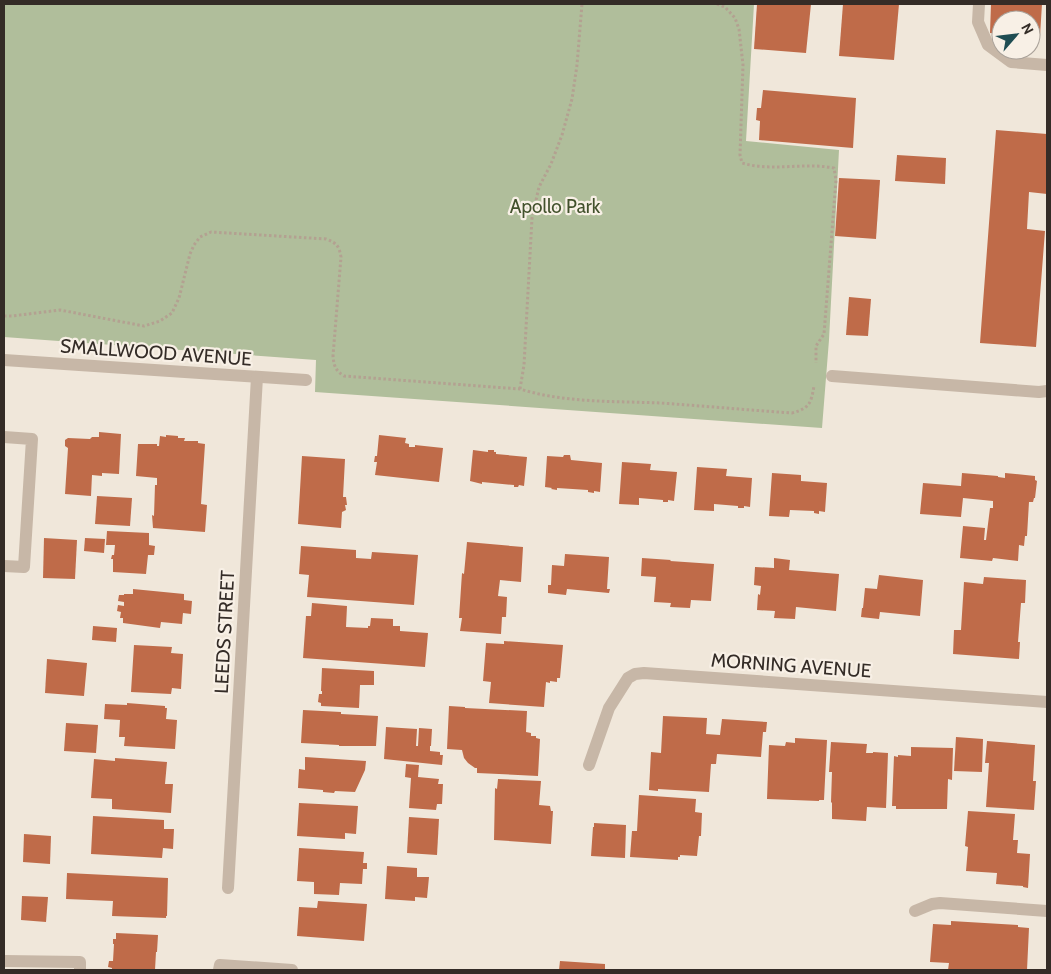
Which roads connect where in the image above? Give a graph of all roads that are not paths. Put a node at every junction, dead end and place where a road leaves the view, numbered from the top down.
1 (979, 4) edge
2 (1047, 65) edge
3 (4, 360) edge
4 (832, 376) dead end
5 (257, 377) junction
6 (306, 380) dead end
7 (1047, 391) edge
8 (4, 437) edge
9 (4, 566) edge
10 (1047, 702) edge
11 (590, 765) dead end
12 (228, 888) dead end
13 (915, 911) dead end
14 (1047, 911) edge
15 (4, 961) edge
16 (80, 970) edge
17 (220, 970) edge
18 (292, 970) edge

1 - 2 street
3 - 5 street, SMALLWOOD AVENUE
4 - 7 street
5 - 6 street, SMALLWOOD AVENUE
5 - 12 street, LEEDS STREET
8 - 9 street
10 - 11 street, MORNING AVENUE
13 - 14 street
15 - 16 street
17 - 18 street

